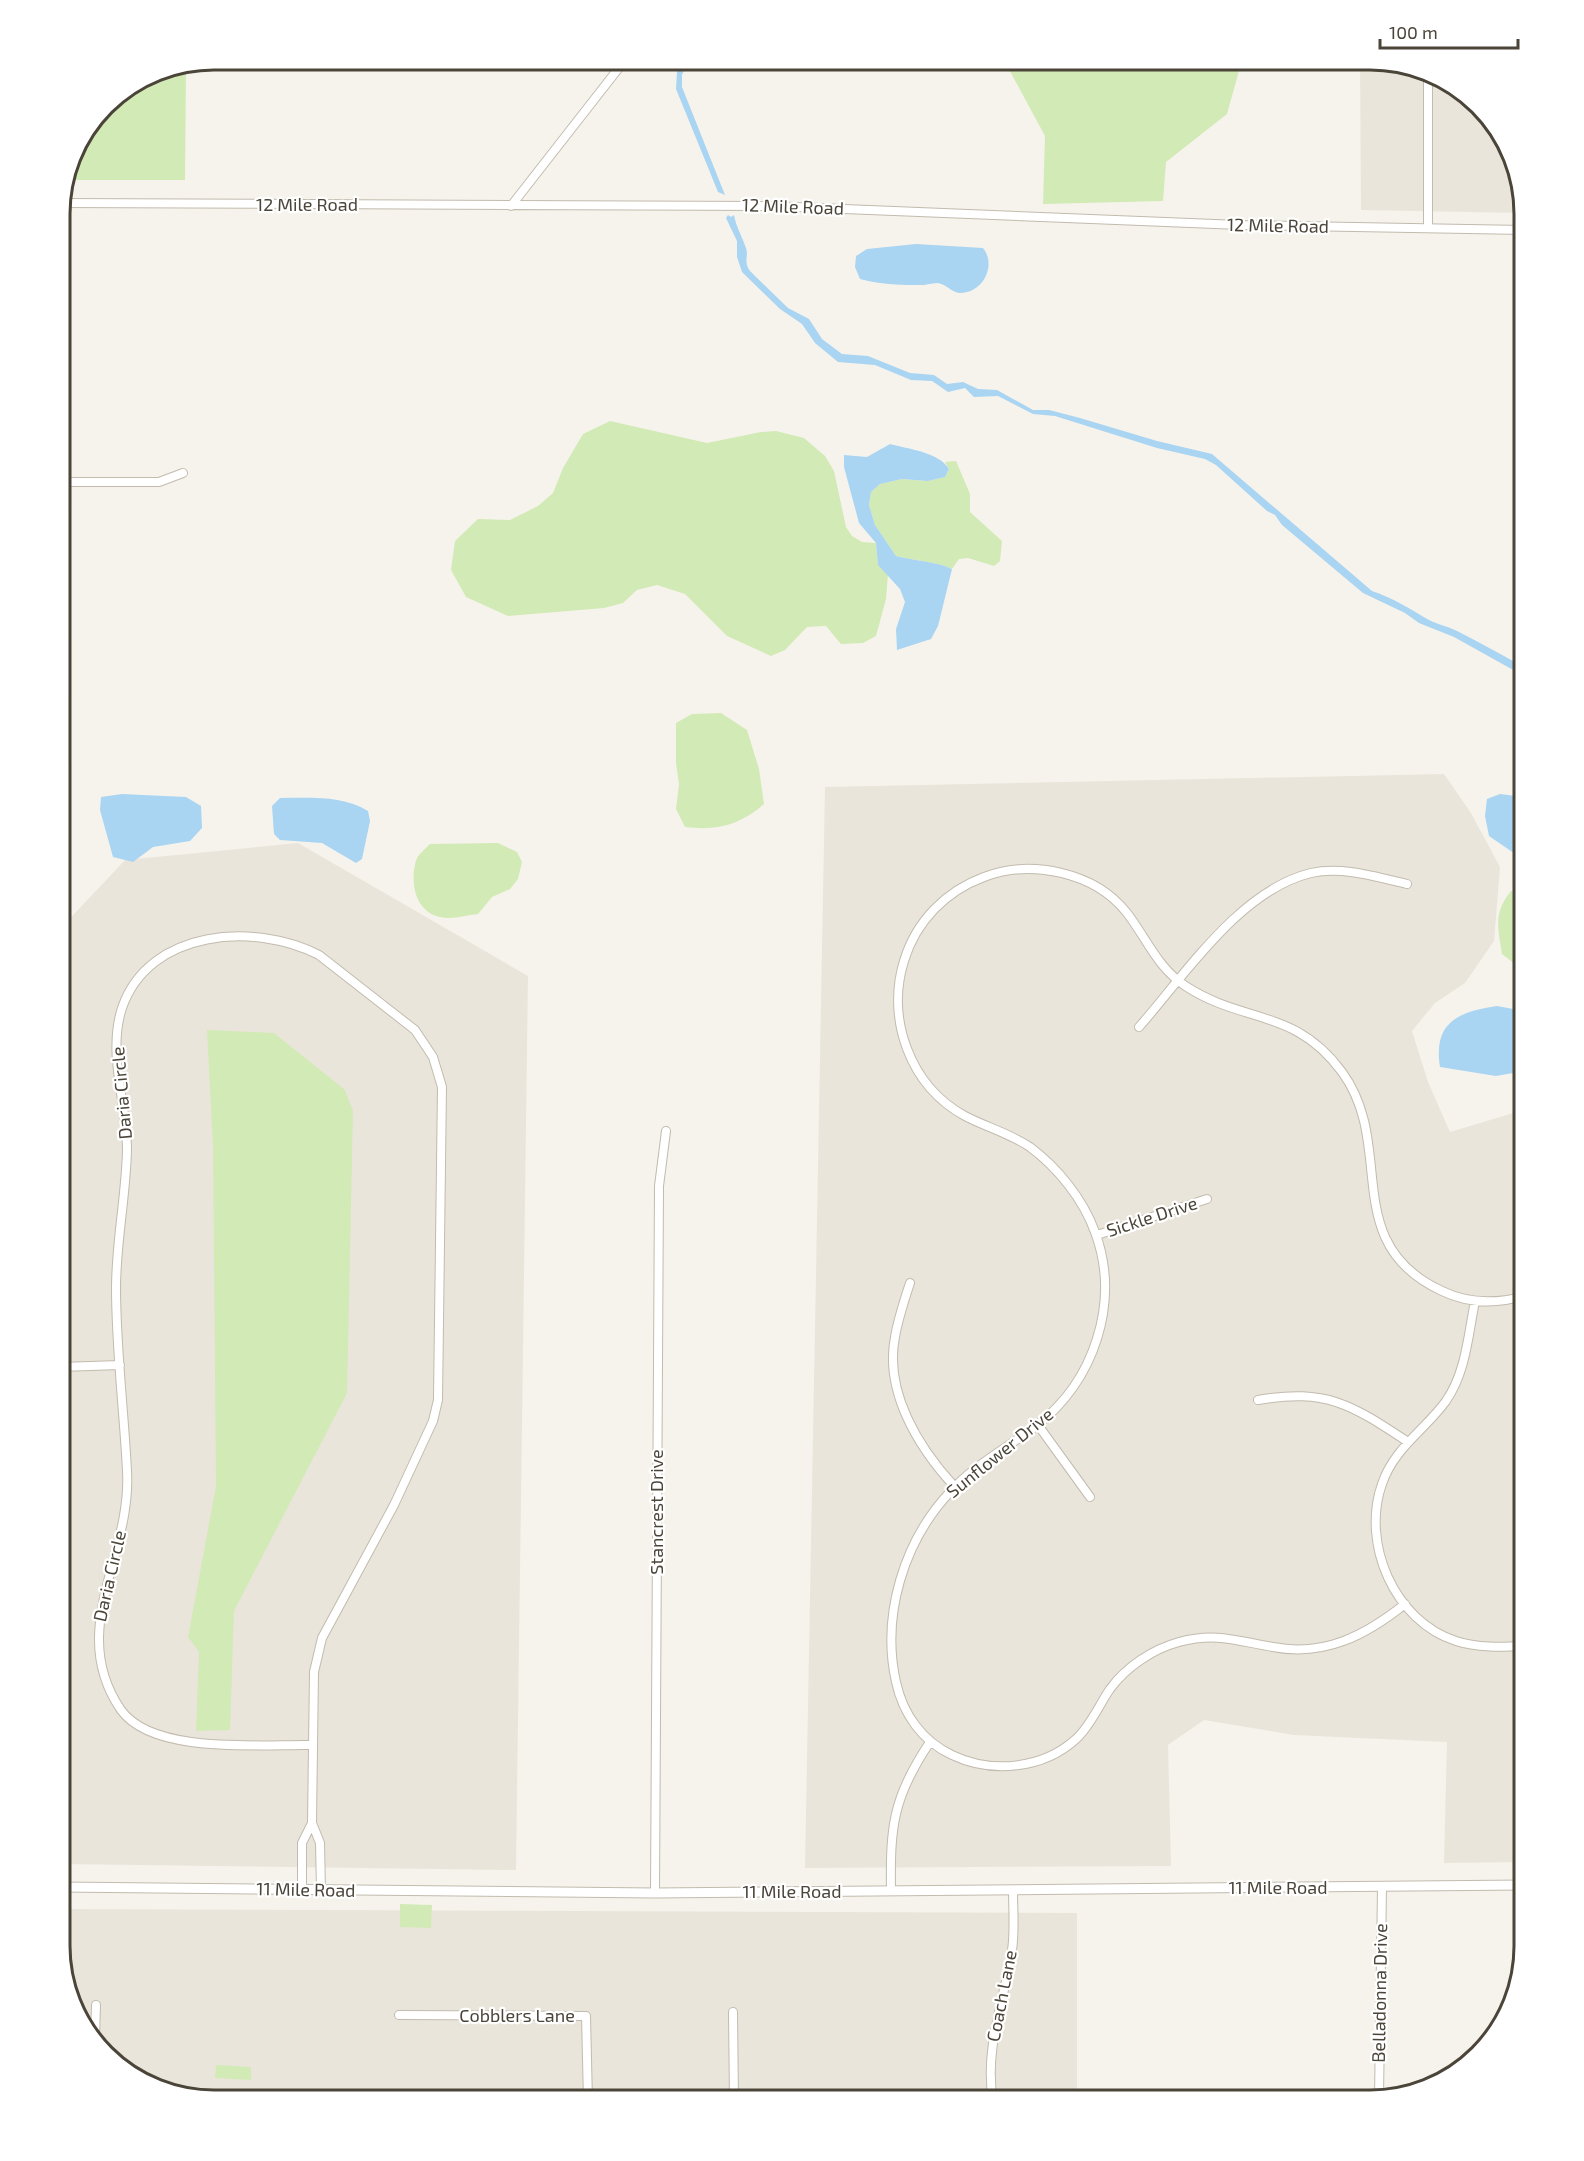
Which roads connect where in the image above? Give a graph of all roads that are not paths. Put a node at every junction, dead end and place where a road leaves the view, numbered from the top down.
1 (616, 71) edge
2 (1428, 83) edge
3 (71, 203) edge
4 (510, 206) junction
5 (1428, 228) junction
6 (1514, 230) edge
7 (183, 473) dead end
8 (71, 482) edge
9 (1407, 884) dead end
10 (1179, 982) junction
11 (1139, 1027) dead end
12 (666, 1131) dead end
13 (1207, 1199) dead end
14 (1096, 1235) junction
15 (910, 1283) dead end
16 (1514, 1298) edge
17 (1474, 1301) junction
18 (120, 1365) junction
19 (70, 1367) edge
20 (1258, 1400) dead end
21 (1038, 1425) junction
22 (1408, 1442) junction
23 (954, 1486) junction
24 (1090, 1497) dead end
25 (1405, 1604) junction
26 (1514, 1646) edge
27 (930, 1742) junction
28 (313, 1745) junction
29 (312, 1823) junction
30 (1514, 1885) edge
31 (70, 1887) edge
32 (1382, 1887) junction
33 (1013, 1890) junction
34 (302, 1891) junction
35 (321, 1891) junction
36 (891, 1891) junction
37 (655, 1893) junction
38 (96, 2005) dead end
39 (733, 2012) dead end
40 (399, 2015) dead end
41 (95, 2027) edge
42 (1379, 2089) edge
43 (588, 2090) edge
44 (734, 2090) edge
45 (991, 2090) edge

1 - 4 street
2 - 5 street
3 - 4 street, 12 Mile Road
4 - 5 street, 12 Mile Road
5 - 6 street, 12 Mile Road
7 - 8 street
9 - 10 street
10 - 11 street
10 - 14 street, Sunflower Drive
10 - 17 street, Sunflower Drive
12 - 37 street, Stancrest Drive
13 - 14 street, Sickle Drive
14 - 21 street, Sunflower Drive
15 - 23 street
16 - 17 street, Sunflower Drive
17 - 22 street
18 - 19 street
18 - 28 street, Daria Circle
18 - 28 street, Daria Circle
20 - 22 street
21 - 23 street, Sunflower Drive
21 - 24 street
22 - 25 street
23 - 27 street, Sunflower Drive
25 - 26 street
25 - 27 street
27 - 36 street
28 - 29 street, Daria Circle
29 - 34 street, Daria Circle
29 - 35 street, Daria Circle
30 - 32 street, 11 Mile Road
31 - 34 street, 11 Mile Road
32 - 33 street, 11 Mile Road
32 - 42 street, Belladonna Drive
33 - 36 street, 11 Mile Road
33 - 45 street, Coach Lane
34 - 35 street, 11 Mile Road
35 - 37 street, 11 Mile Road
36 - 37 street, 11 Mile Road
38 - 41 street
39 - 44 street
40 - 43 street, Cobblers Lane

